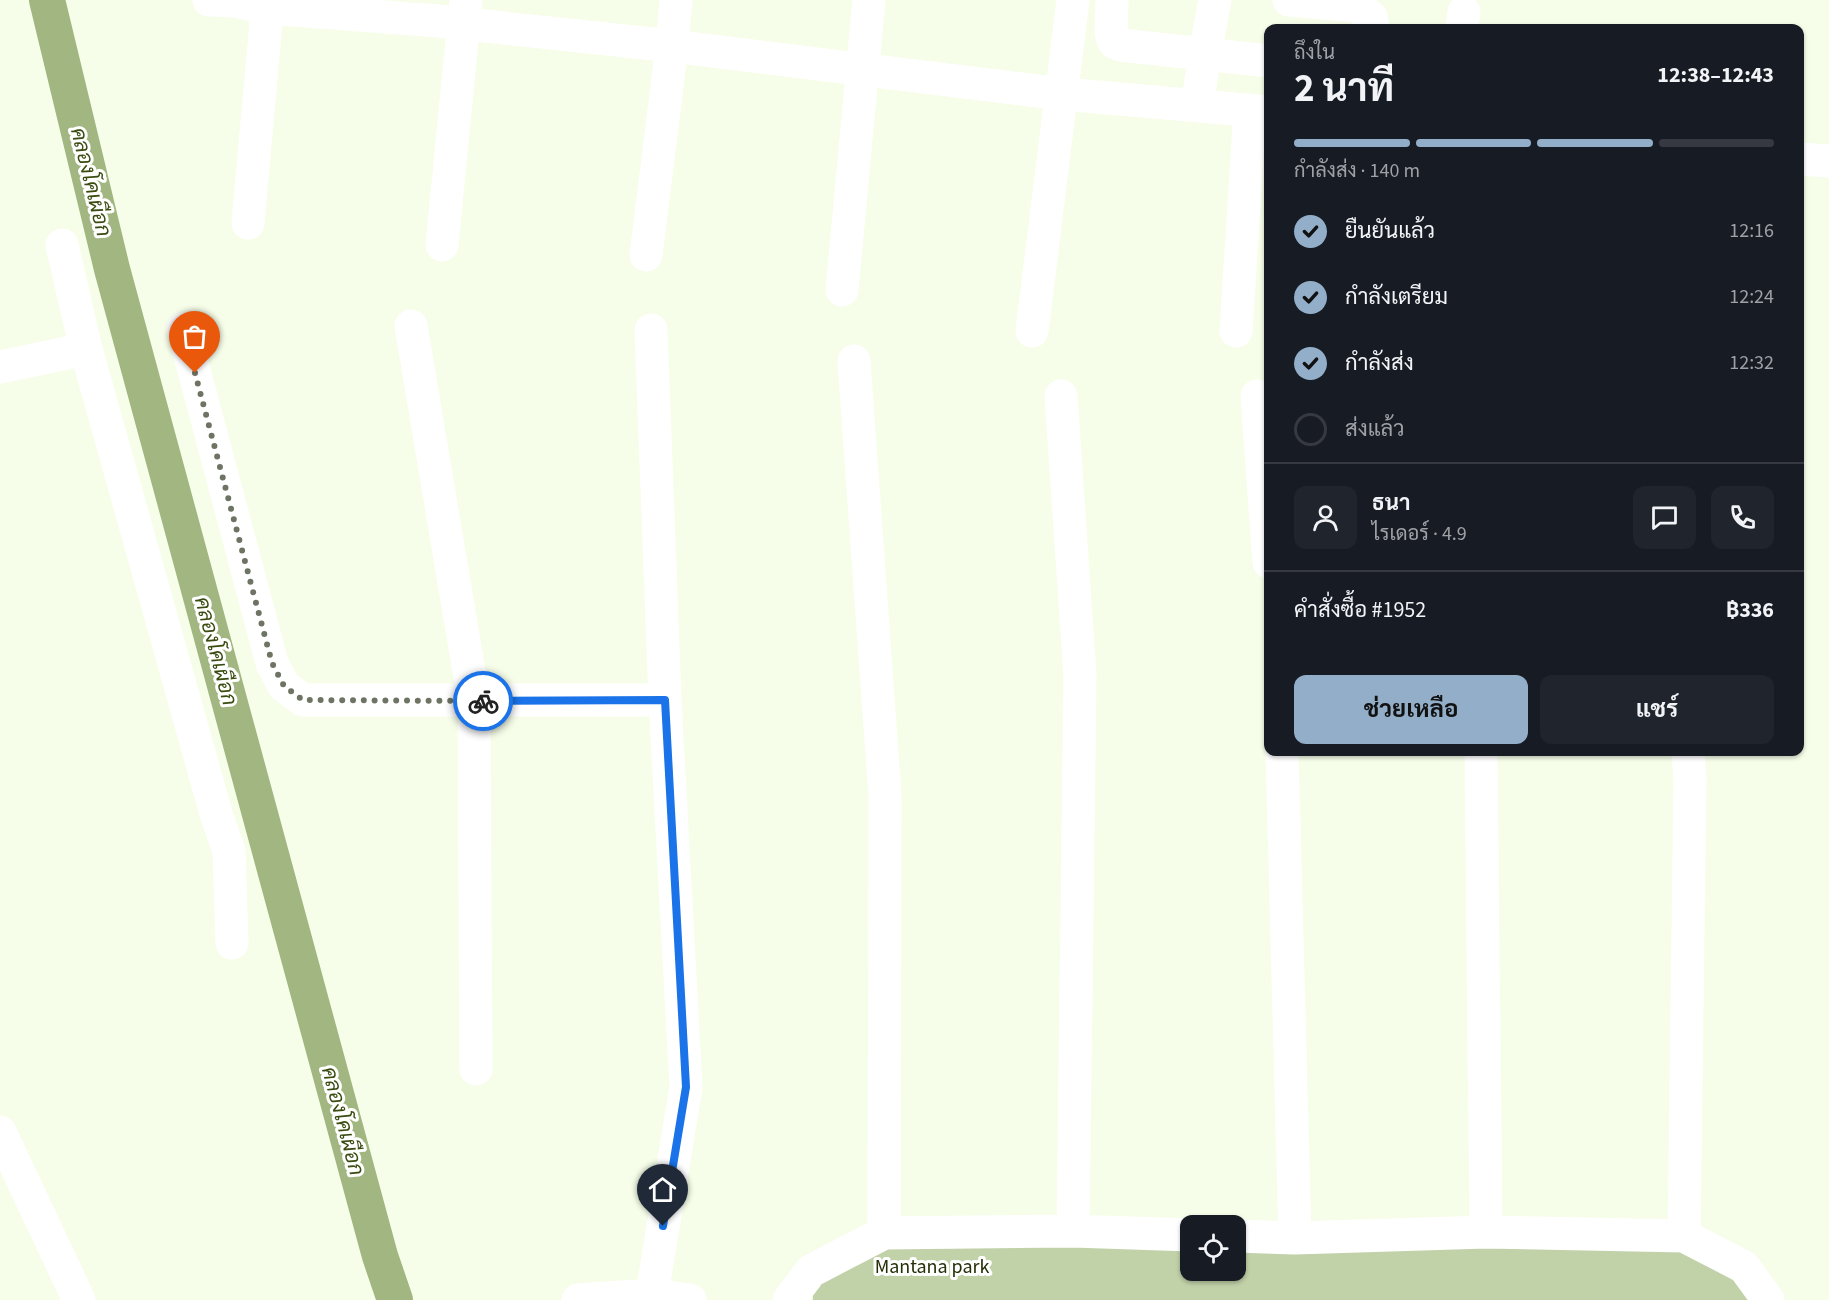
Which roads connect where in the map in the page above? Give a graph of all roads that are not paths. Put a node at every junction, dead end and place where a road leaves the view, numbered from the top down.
1 (209, 0) edge
2 (676, 0) edge
3 (869, 0) edge
4 (1073, 0) edge
5 (1112, 0) edge
6 (1215, 0) edge
7 (1289, 0) edge
8 (268, 4) edge
9 (464, 12) edge
10 (1372, 24) edge
11 (672, 46) junction
12 (1205, 54) junction
13 (1264, 61) edge
14 (863, 69) junction
15 (1062, 94) junction
16 (1197, 106) junction
17 (1260, 111) edge
18 (1804, 159) edge
19 (1829, 161) edge
20 (248, 224) dead end
21 (442, 244) dead end
22 (62, 245) dead end
23 (646, 255) dead end
24 (842, 290) dead end
25 (411, 326) dead end
26 (183, 328) dead end
27 (651, 330) dead end
28 (1032, 331) dead end
29 (1236, 331) dead end
30 (86, 349) junction
31 (854, 361) dead end
32 (0, 367) edge
33 (1061, 396) dead end
34 (1257, 396) dead end
35 (1264, 493) edge
36 (665, 700) junction
37 (474, 701) junction
38 (1282, 756) edge
39 (1481, 756) edge
40 (1688, 756) edge
41 (232, 943) dead end
42 (476, 1069) dead end
43 (0, 1132) edge
44 (1073, 1231) junction
45 (1486, 1232) junction
46 (884, 1233) junction
47 (1180, 1235) edge
48 (1246, 1236) edge
49 (1684, 1236) junction
50 (1295, 1238) junction
51 (651, 1298) edge
52 (79, 1300) edge
53 (578, 1300) edge
54 (690, 1300) edge
55 (789, 1300) edge
56 (1768, 1300) edge

1 - 8 street
2 - 11 street
3 - 14 street
4 - 15 street
5 - 12 street
6 - 12 street
7 - 10 street
8 - 9 street
8 - 20 street
9 - 11 street
9 - 21 street
11 - 14 street
11 - 23 street
12 - 13 street
12 - 16 street
14 - 15 street
14 - 24 street
15 - 16 street
15 - 28 street
16 - 17 street
17 - 29 street
18 - 19 street
22 - 30 street
25 - 37 street
26 - 37 street
27 - 36 street
30 - 32 street
30 - 41 street
31 - 46 street
33 - 44 street
34 - 35 street
36 - 37 street
36 - 51 street
37 - 42 street
38 - 50 street
39 - 45 street
40 - 49 street
43 - 52 street
44 - 46 street
44 - 47 street
45 - 49 street
45 - 50 street
46 - 55 street
48 - 50 street
49 - 56 street
51 - 53 street
51 - 54 street

